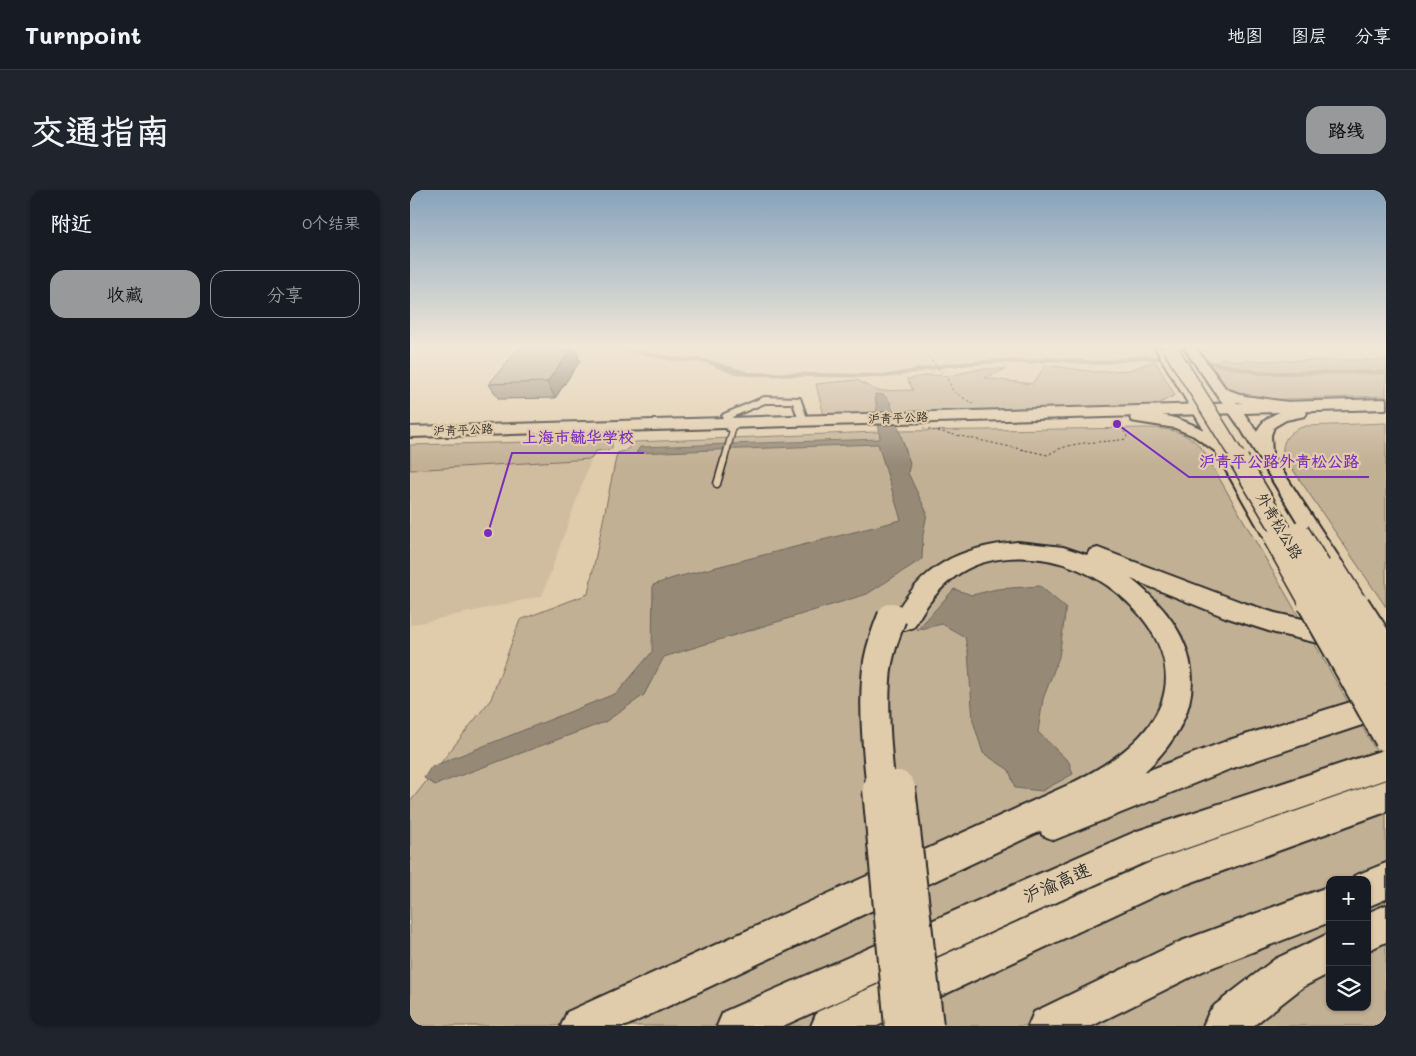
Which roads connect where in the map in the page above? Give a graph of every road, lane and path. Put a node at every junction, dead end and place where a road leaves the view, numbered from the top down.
1 (951, 387) edge
2 (1184, 387) edge
3 (1190, 387) edge
4 (1191, 387) edge
5 (1211, 387) edge
6 (1213, 387) edge
7 (1217, 387) edge
8 (1221, 392) junction
9 (1386, 404) edge
10 (1304, 409) junction
11 (1157, 410) junction
12 (1386, 410) edge
13 (1216, 412) junction
14 (980, 416) junction
15 (1111, 418) junction
16 (1137, 418) junction
17 (872, 422) junction
18 (904, 422) junction
19 (730, 425) junction
20 (413, 435) edge
21 (1266, 457) junction
22 (1234, 468) junction
23 (717, 484) dead end
24 (899, 618) junction
25 (1386, 646) edge
26 (1386, 671) edge
27 (1386, 705) edge
28 (1386, 740) edge
29 (1386, 764) edge
30 (1386, 796) edge
31 (1386, 881) edge
32 (1371, 887) edge
33 (1326, 906) edge
34 (1386, 923) edge
35 (1371, 930) edge
36 (1326, 954) edge
37 (728, 957) junction
38 (581, 1026) edge
39 (738, 1026) edge
40 (831, 1026) edge
41 (903, 1026) edge
42 (925, 1026) edge
43 (1048, 1026) edge
44 (1223, 1026) edge

1 - 14 path
2 - 11 main road
3 - 13 main road
4 - 27 main road, 外青松公路, bridge
5 - 26 main road, 外青松公路, bridge
6 - 13 main road
7 - 8 main road
8 - 10 main road
8 - 13 main road
9 - 10 highway, 沪青平公路
10 - 12 highway, 沪青平公路
10 - 13 highway, 沪青平公路
10 - 21 main road
11 - 13 highway, 沪青平公路
11 - 14 highway, 沪青平公路
13 - 16 highway, 沪青平公路
13 - 21 main road
13 - 22 main road
14 - 18 highway, 沪青平公路
15 - 16 highway, 沪青平公路
15 - 18 highway, 沪青平公路
15 - 18 path
16 - 22 main road
17 - 18 highway, 沪青平公路
17 - 19 highway, 沪青平公路
17 - 19 highway, 沪青平公路
19 - 20 highway, 沪青平公路
19 - 23 lane
21 - 25 main road, bridge
22 - 28 main road, bridge
24 - 25 highway
24 - 37 highway
24 - 41 highway, bridge
24 - 42 highway, bridge
27 - 37 highway
29 - 39 highway, 沪渝高速
30 - 40 highway
31 - 32 highway
33 - 43 highway
34 - 35 highway
36 - 44 highway
37 - 38 highway

